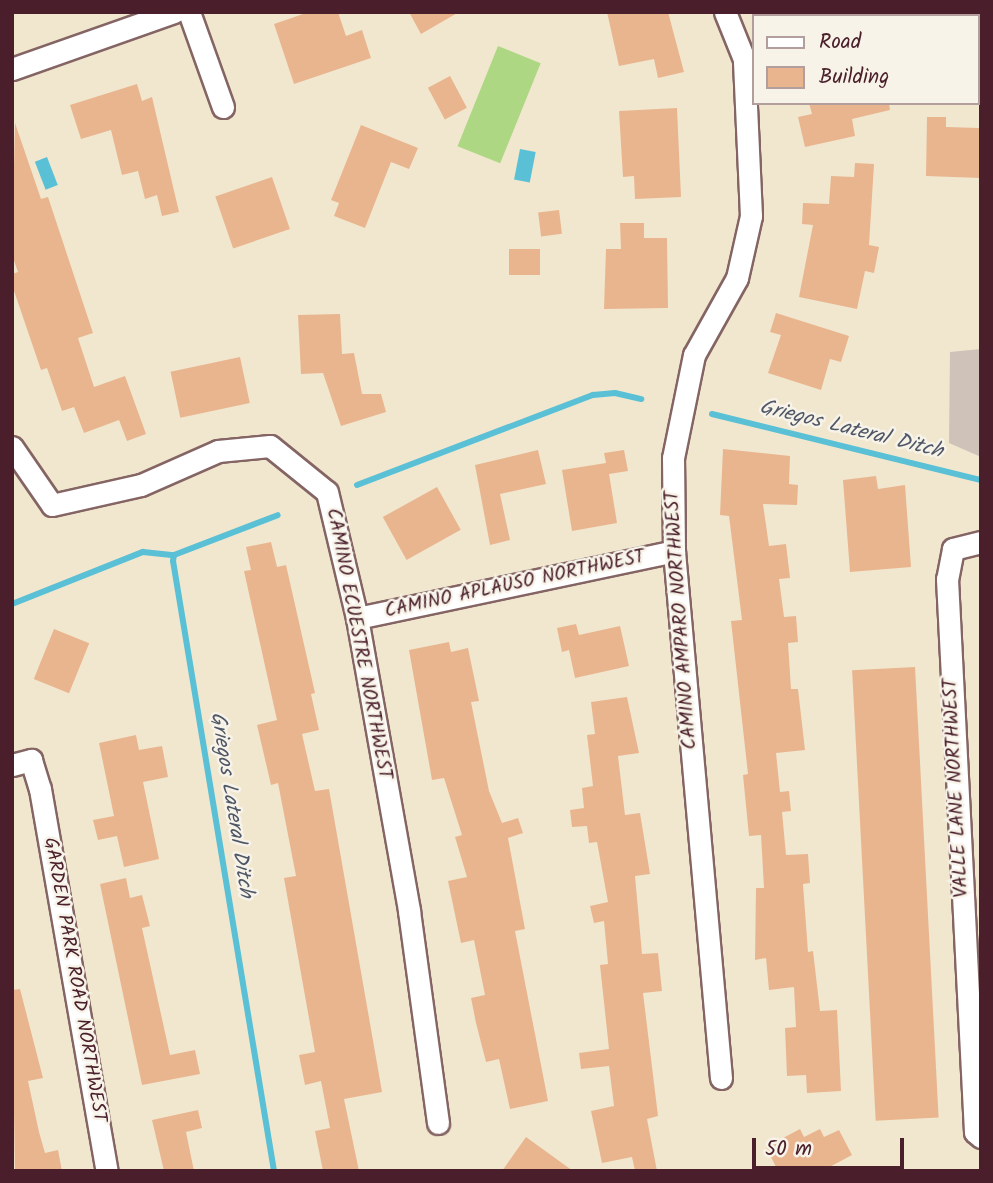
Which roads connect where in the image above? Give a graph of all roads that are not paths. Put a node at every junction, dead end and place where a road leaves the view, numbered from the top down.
1 (174, 12) edge
2 (189, 12) edge
3 (725, 12) edge
4 (749, 58) edge
5 (12, 69) edge
6 (223, 107) dead end
7 (12, 447) edge
8 (981, 542) edge
9 (674, 551) junction
10 (357, 618) junction
11 (12, 765) edge
12 (721, 1078) dead end
13 (438, 1123) dead end
14 (981, 1137) edge
15 (107, 1171) edge

1 - 5 street
2 - 6 street
3 - 4 street, CAMINO AMPARO NORTHWEST
4 - 9 street, CAMINO AMPARO NORTHWEST
7 - 10 street, CAMINO ECUESTRE NORTHWEST
8 - 14 street, VALLE LANE NORTHWEST
9 - 10 street, CAMINO APLAUSO NORTHWEST
9 - 12 street, CAMINO AMPARO NORTHWEST
10 - 13 street, CAMINO ECUESTRE NORTHWEST
11 - 15 street, GARDEN PARK ROAD NORTHWEST

